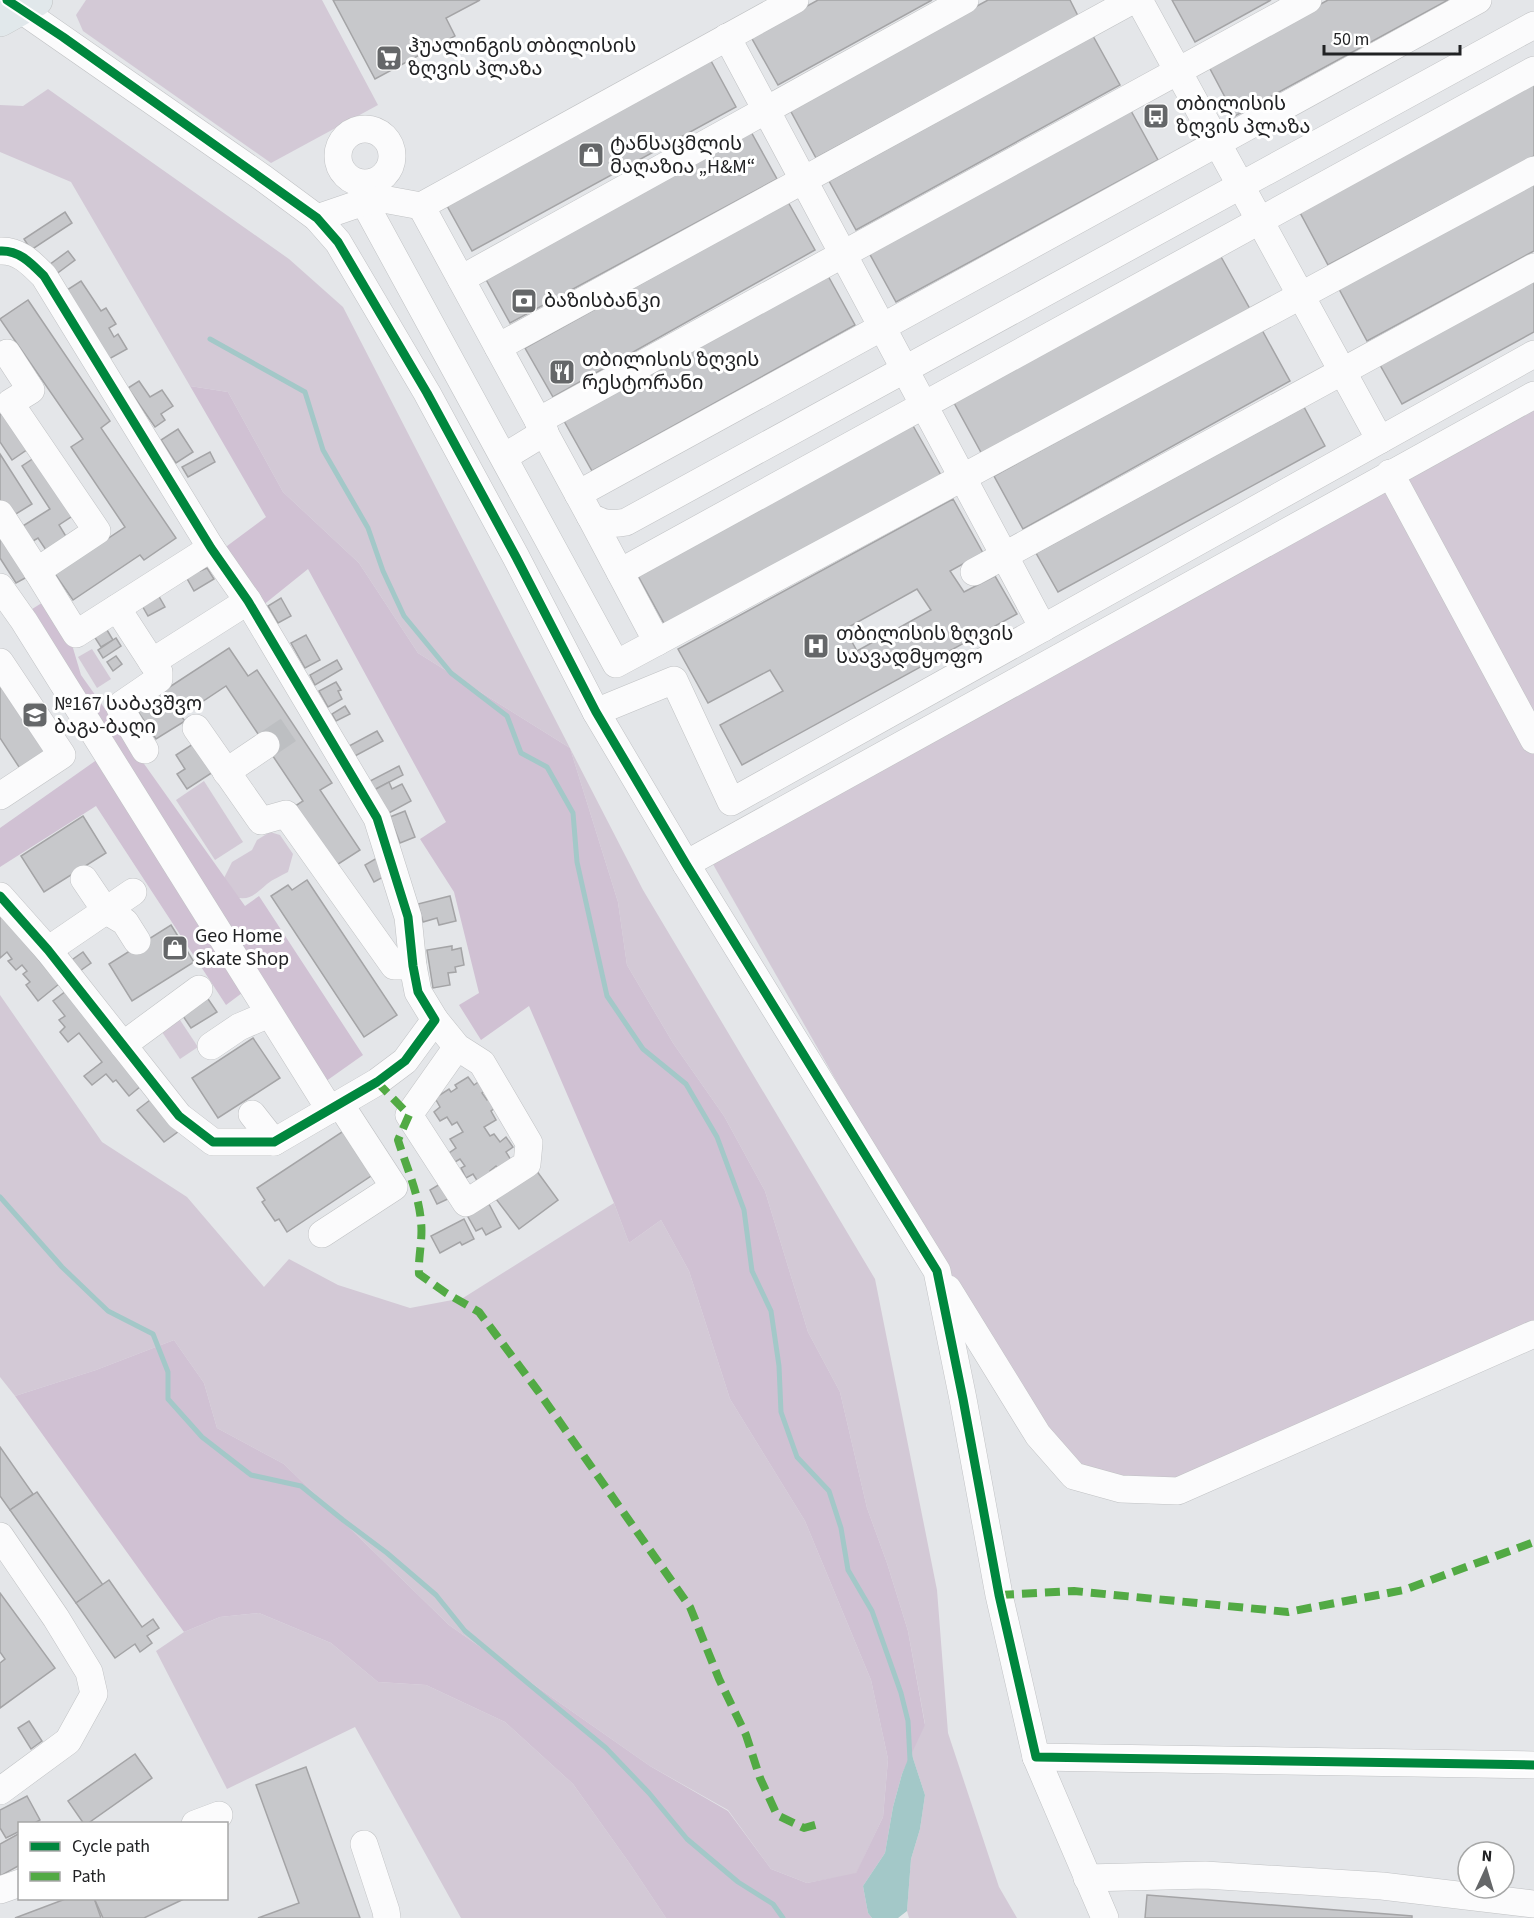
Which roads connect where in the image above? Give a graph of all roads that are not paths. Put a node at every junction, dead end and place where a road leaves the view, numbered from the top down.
1 (795, 0) edge
2 (965, 0) edge
3 (1132, 0) edge
4 (1138, 0) edge
5 (1308, 0) edge
6 (1478, 0) edge
7 (12, 7) edge
8 (1534, 25) edge
9 (728, 37) junction
10 (1534, 70) edge
11 (1177, 71) junction
12 (766, 110) junction
13 (1216, 144) junction
14 (1534, 170) edge
15 (804, 180) junction
16 (1239, 186) junction
17 (375, 193) junction
18 (421, 206) junction
19 (317, 218) junction
20 (1259, 221) junction
21 (0, 251) edge
22 (843, 254) junction
23 (1534, 267) edge
24 (461, 279) junction
25 (1300, 296) junction
26 (883, 327) junction
27 (498, 347) junction
28 (7, 353) dead end
29 (1534, 354) edge
30 (905, 369) junction
31 (1342, 372) junction
32 (1534, 395) edge
33 (924, 405) junction
34 (542, 427) junction
35 (1380, 440) junction
36 (504, 457) junction
37 (1390, 473) junction
38 (963, 478) junction
39 (584, 505) junction
40 (0, 514) edge
41 (211, 548) junction
42 (1005, 556) junction
43 (37, 572) junction
44 (620, 572) junction
45 (974, 572) dead end
46 (0, 587) edge
47 (248, 601) junction
48 (117, 608) junction
49 (1043, 628) junction
50 (657, 642) junction
51 (0, 662) edge
52 (152, 662) junction
53 (51, 666) junction
54 (18, 690) junction
55 (596, 712) junction
56 (126, 720) junction
57 (196, 728) dead end
58 (96, 738) junction
59 (1534, 740) edge
60 (266, 745) tunnel mouth
61 (145, 750) dead end
62 (226, 772) junction
63 (0, 796) edge
64 (686, 864) junction
65 (84, 879) dead end
66 (133, 892) dead end
67 (0, 896) edge
68 (105, 910) junction
69 (137, 941) dead end
70 (48, 950) junction
71 (413, 966) junction
72 (199, 989) dead end
73 (269, 1014) junction
74 (435, 1020) junction
75 (123, 1044) junction
76 (211, 1046) dead end
77 (457, 1047) junction
78 (335, 1107) junction
79 (252, 1114) dead end
80 (274, 1142) junction
81 (322, 1234) dead end
82 (937, 1271) junction
83 (1534, 1334) edge
84 (0, 1536) edge
85 (1036, 1757) junction
86 (1534, 1765) edge
87 (0, 1791) edge
88 (364, 1844) dead end
89 (1087, 1878) junction
90 (18, 1884) edge
91 (0, 1890) edge
92 (1534, 1904) edge
93 (387, 1918) edge
94 (1105, 1918) edge

1 - 9 street
2 - 12 street
3 - 15 street
4 - 11 street
5 - 11 street
6 - 13 street
7 - 19 street
8 - 16 street
9 - 12 street
9 - 18 street
10 - 20 street
11 - 13 street
11 - 22 street
12 - 15 street
12 - 24 street
13 - 16 street
13 - 26 street
14 - 25 street
15 - 22 street
15 - 27 street
16 - 20 street
16 - 30 street
17 - 18 street
17 - 19 street
17 - 36 street
18 - 24 street
19 - 55 street
20 - 25 street
20 - 33 street
21 - 41 street
22 - 26 street
22 - 34 street
23 - 31 street
24 - 27 street
25 - 31 street
25 - 38 street
26 - 30 street
26 - 39 street
27 - 34 street
28 - 43 street
29 - 35 street
30 - 33 street
30 - 39 street
31 - 35 street
31 - 42 street
32 - 37 street
33 - 38 street
33 - 44 street
34 - 36 street
34 - 39 street
35 - 49 street
36 - 50 street
37 - 59 street
37 - 64 street
38 - 42 street
38 - 50 street
39 - 44 street
40 - 43 street
41 - 47 street
41 - 48 street
42 - 45 street
42 - 49 street
43 - 48 street
44 - 50 street
46 - 53 street
47 - 52 street
47 - 71 street
48 - 52 street
49 - 55 street
51 - 54 street
52 - 56 street
53 - 54 street
53 - 58 street
54 - 63 street
55 - 64 street
56 - 58 street
56 - 61 street
57 - 62 street
58 - 73 street
60 - 62 street
62 - 71 street
64 - 82 street
65 - 68 street
66 - 68 street
67 - 70 street
68 - 69 street
68 - 70 street
70 - 75 street
71 - 74 street
72 - 75 street
73 - 76 street
73 - 78 street
74 - 77 street
74 - 78 street
75 - 80 street
77 - 77 street
78 - 80 street
78 - 81 street
79 - 80 street
82 - 83 street
82 - 85 street
84 - 87 street
85 - 86 street
85 - 89 street
88 - 93 street
89 - 92 street
89 - 94 street
90 - 91 street

